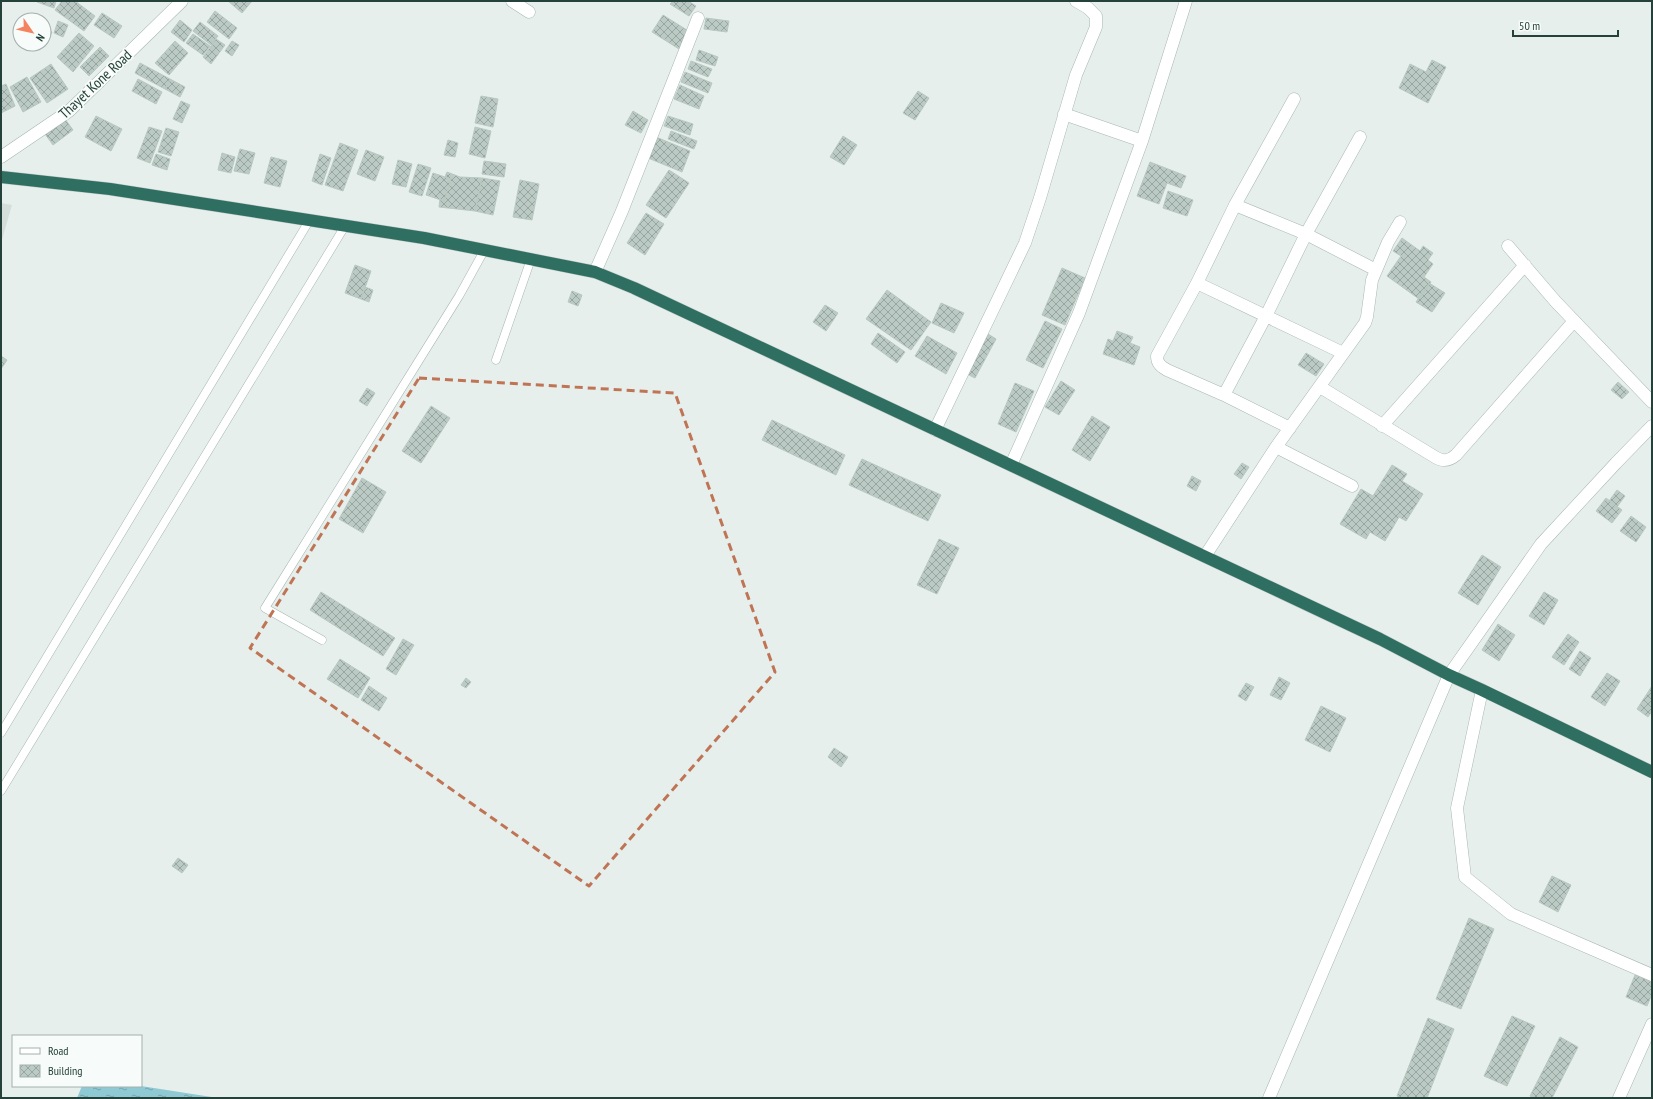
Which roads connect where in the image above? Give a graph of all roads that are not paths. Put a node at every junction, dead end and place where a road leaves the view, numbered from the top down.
1 (182, 1) edge
2 (512, 1) edge
3 (1076, 1) edge
4 (1186, 1) edge
5 (529, 12) dead end
6 (698, 18) dead end
7 (1294, 99) dead end
8 (1064, 114) junction
9 (1360, 137) dead end
10 (1142, 141) junction
11 (1, 157) edge
12 (1, 177) edge
13 (1235, 205) junction
14 (309, 221) junction
15 (1400, 222) dead end
16 (344, 226) junction
17 (1306, 234) junction
18 (1508, 246) dead end
19 (485, 249) junction
20 (531, 259) junction
21 (1525, 265) junction
22 (1376, 270) junction
23 (595, 272) junction
24 (1197, 283) junction
25 (1266, 316) junction
26 (1574, 321) junction
27 (1344, 353) junction
28 (496, 360) dead end
29 (1320, 387) junction
30 (1224, 395) junction
31 (1652, 402) edge
32 (1382, 426) junction
33 (1652, 426) edge
34 (1290, 428) junction
35 (935, 430) junction
36 (1276, 447) junction
37 (1011, 465) junction
38 (1352, 486) dead end
39 (1205, 556) junction
40 (322, 640) dead end
41 (1449, 675) junction
42 (1482, 690) junction
43 (1, 733) edge
44 (1652, 772) edge
45 (1, 791) edge
46 (1652, 975) edge
47 (1652, 1024) edge
48 (1269, 1098) edge
49 (1619, 1098) edge

1 - 11 street, Thayet Kone Road
2 - 5 street
3 - 8 street
4 - 10 street
6 - 23 street
7 - 13 street
8 - 10 street
8 - 35 street
9 - 17 street
10 - 37 street
12 - 14 highway
13 - 17 street
13 - 24 street
14 - 16 highway
14 - 43 lane
15 - 22 street
16 - 19 highway
16 - 45 lane
17 - 22 street
17 - 25 street
18 - 21 street
19 - 20 highway
19 - 40 lane
20 - 23 highway
20 - 28 lane
21 - 26 street
21 - 32 street
22 - 27 street
23 - 35 highway
24 - 25 street
24 - 30 street
25 - 27 street
25 - 30 street
26 - 31 street
26 - 32 street
27 - 29 street
29 - 32 street
29 - 34 street
30 - 34 street
33 - 41 street
34 - 36 street
35 - 37 highway
36 - 38 street
36 - 39 street
37 - 39 highway
39 - 41 highway
41 - 42 highway
41 - 48 street
42 - 44 highway
42 - 46 street
47 - 49 street

